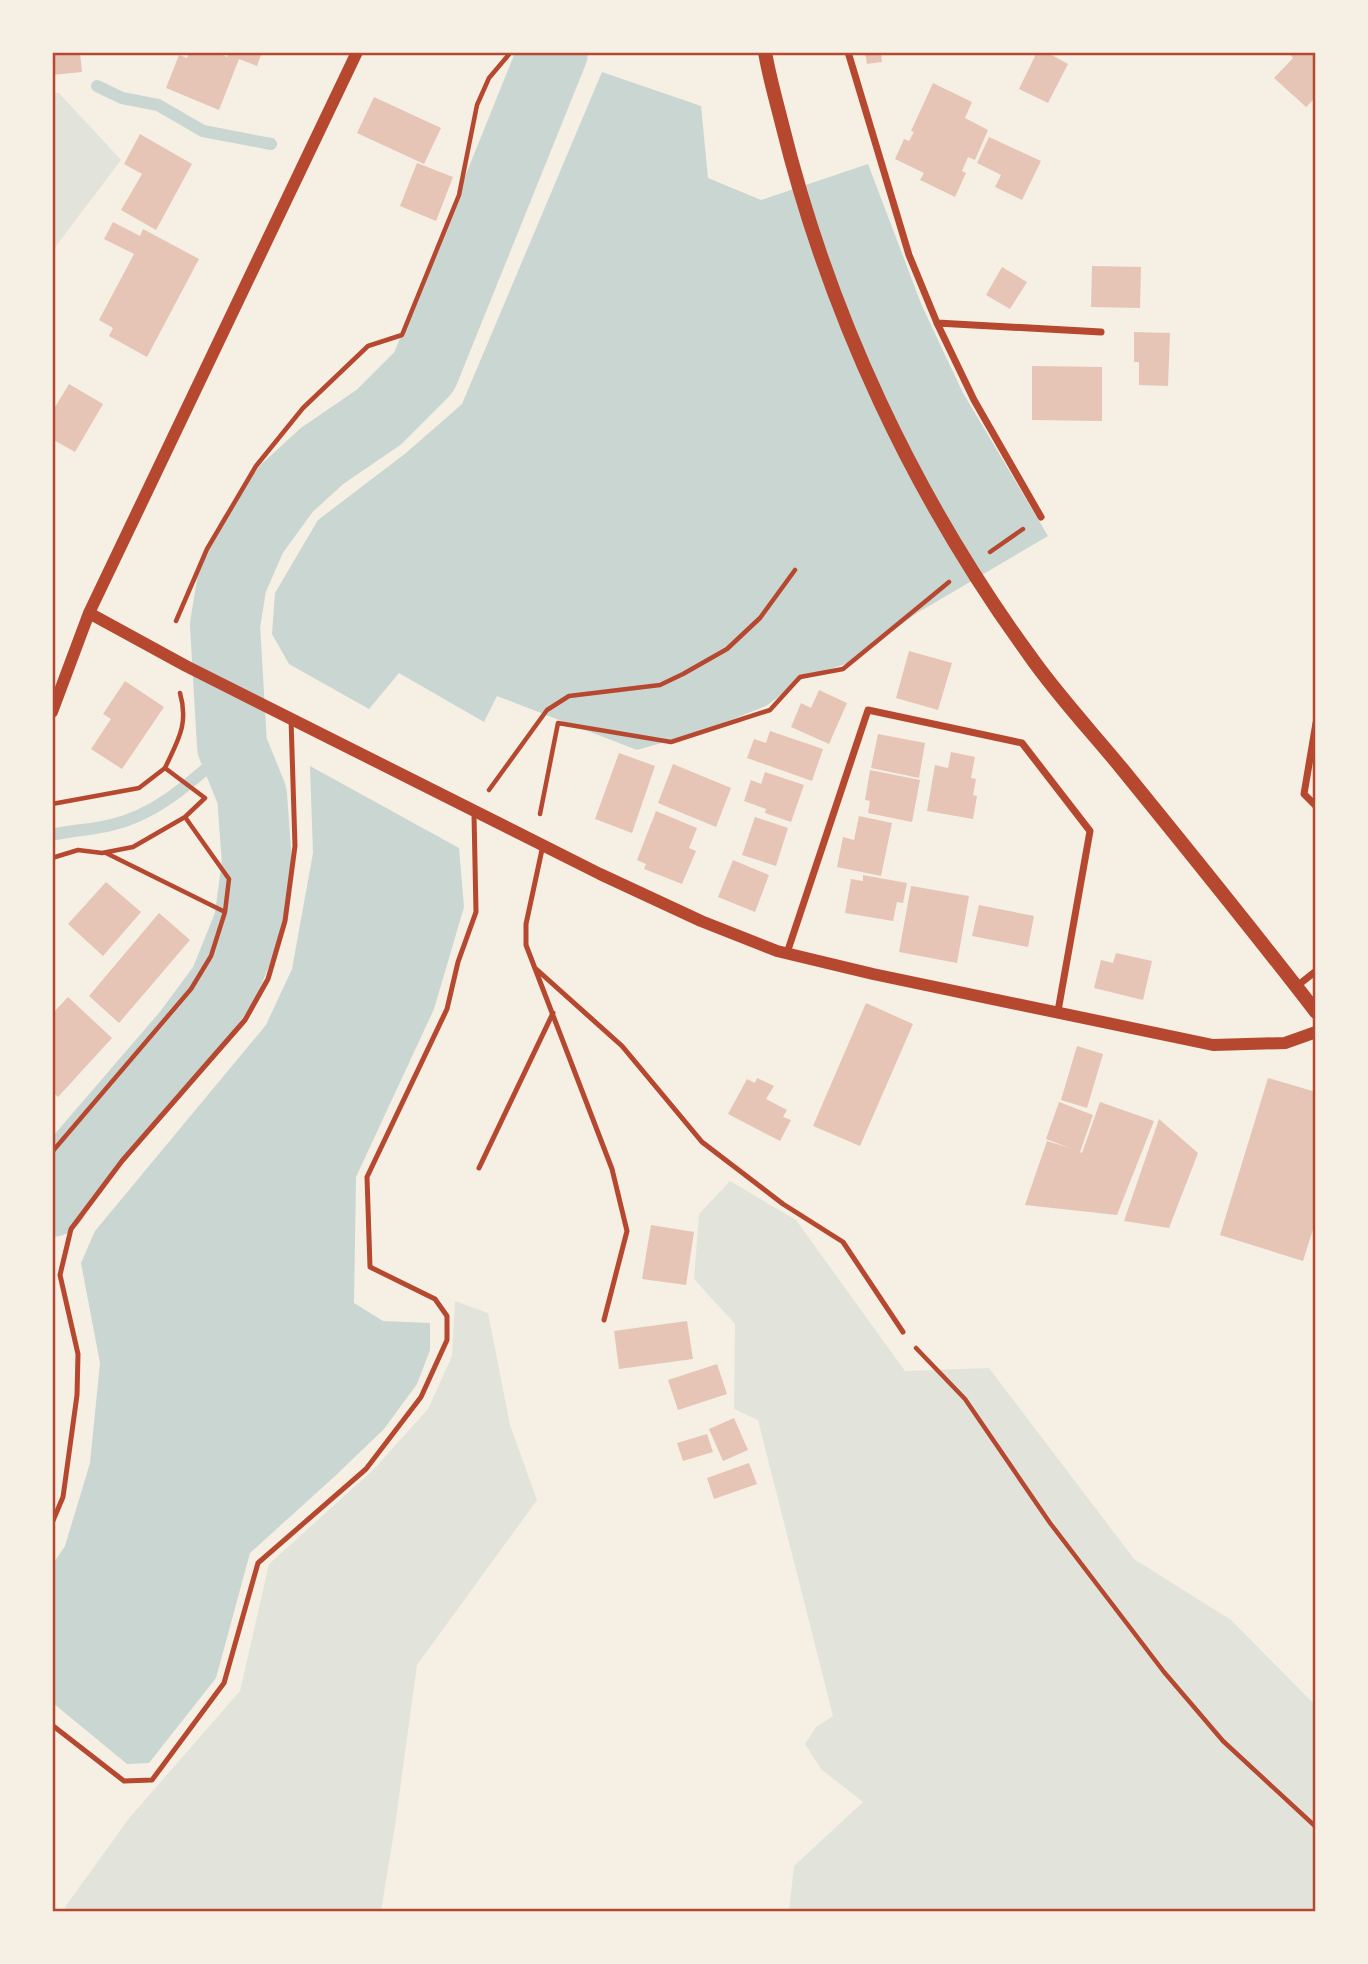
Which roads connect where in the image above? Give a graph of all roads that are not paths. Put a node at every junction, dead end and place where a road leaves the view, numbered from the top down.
1 (358, 52) edge
2 (765, 52) edge
3 (848, 52) edge
4 (937, 323) junction
5 (1101, 332) dead end
6 (1041, 517) road end
7 (89, 613) junction
8 (52, 712) edge
9 (291, 719) junction
10 (1315, 723) edge
11 (1315, 806) edge
12 (474, 810) junction
13 (539, 843) junction
14 (786, 953) junction
15 (535, 968) junction
16 (1315, 971) edge
17 (1296, 987) junction
18 (1058, 1011) junction
19 (1315, 1012) edge
20 (553, 1013) junction
21 (1315, 1032) edge
22 (479, 1168) dead end
23 (604, 1320) dead end
24 (903, 1332) road end
25 (52, 1523) edge
26 (52, 1725) edge

1 - 7 street
2 - 17 main road
3 - 4 street
4 - 5 street
4 - 6 street
7 - 8 street
7 - 9 street
9 - 12 street
9 - 25 lane
10 - 11 street
12 - 13 street
12 - 26 lane
13 - 14 street
13 - 15 lane
14 - 18 street
14 - 18 street
15 - 20 lane
15 - 24 lane
16 - 17 street
17 - 19 main road
18 - 21 street
20 - 22 lane
20 - 23 lane

